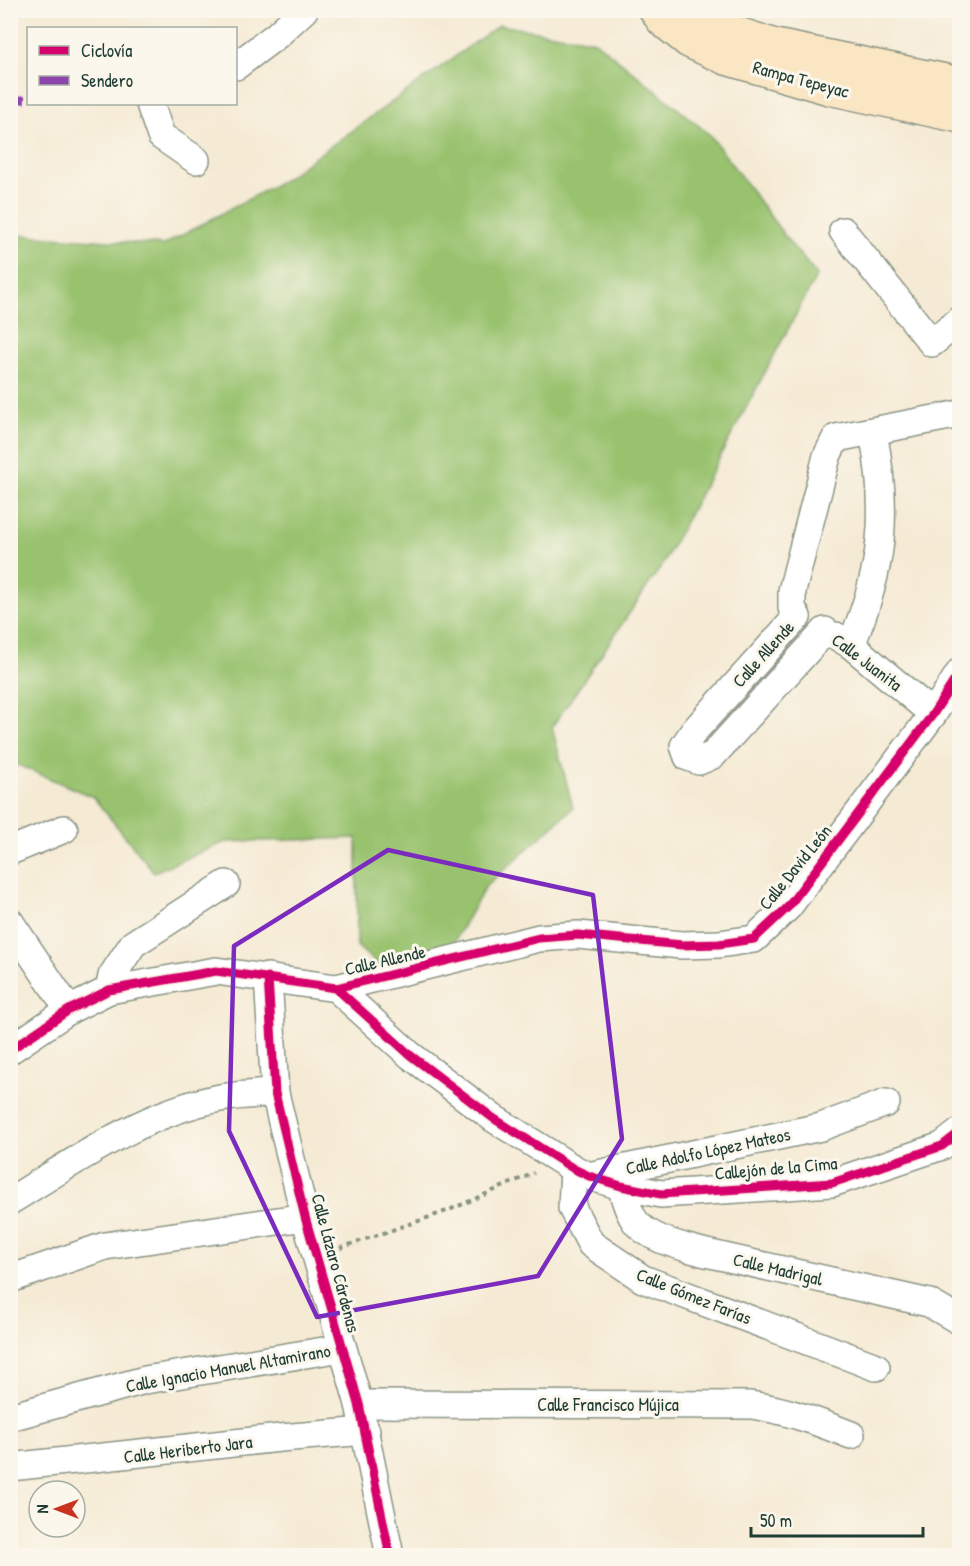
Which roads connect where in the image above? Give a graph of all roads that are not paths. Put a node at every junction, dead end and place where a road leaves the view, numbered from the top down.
1 (304, 10) edge
2 (656, 10) edge
3 (682, 10) edge
4 (237, 65) edge
5 (960, 84) edge
6 (150, 105) edge
7 (960, 116) edge
8 (196, 160) dead end
9 (843, 231) dead end
10 (960, 320) edge
11 (960, 414) edge
12 (873, 432) junction
13 (797, 616) junction
14 (825, 631) junction
15 (851, 645) junction
16 (960, 672) edge
17 (933, 714) junction
18 (64, 829) dead end
19 (10, 850) edge
20 (226, 884) dead end
21 (10, 922) edge
22 (442, 963) joint
23 (268, 977) junction
24 (336, 988) junction
25 (109, 990) junction
26 (69, 1010) junction
27 (10, 1050) edge
28 (275, 1093) junction
29 (886, 1103) dead end
30 (960, 1132) edge
31 (575, 1168) junction
32 (621, 1186) junction
33 (10, 1201) edge
34 (305, 1217) junction
35 (10, 1279) edge
36 (960, 1321) edge
37 (342, 1348) junction
38 (876, 1366) dead end
39 (359, 1404) junction
40 (10, 1418) edge
41 (366, 1431) junction
42 (851, 1435) dead end
43 (10, 1467) edge
44 (390, 1556) edge

1 - 4 street
2 - 7 main road, Rampa Tepeyac
3 - 5 main road, Rampa Tepeyac
6 - 8 street
9 - 10 street
11 - 12 street, Calle Allende
12 - 13 street, Calle Allende
12 - 15 street
13 - 14 street, Calle Juanita
13 - 14 street, Calle Allende
14 - 15 street, Calle Juanita
15 - 17 street, Calle Juanita
16 - 17 street, Calle David León
17 - 22 street, Calle David León
18 - 19 street
20 - 25 street
21 - 26 street
22 - 24 street, Calle Allende
23 - 24 street
23 - 25 street
23 - 28 street, Calle Lázaro Cárdenas
24 - 31 street
25 - 26 street
26 - 27 street
28 - 33 street
28 - 34 street, Calle Lázaro Cárdenas
29 - 31 street, Calle Adolfo López Mateos
30 - 32 street, Callejón de la Cima
31 - 32 street, Callejón de la Cima
31 - 38 street, Calle Gómez Farías
32 - 36 street, Calle Madrigal
34 - 35 street
34 - 37 street, Calle Lázaro Cárdenas
37 - 39 street, Calle Lázaro Cárdenas
37 - 40 street, Calle Ignacio Manuel Altamirano
39 - 41 street, Calle Lázaro Cárdenas
39 - 42 street, Calle Francisco Mújica
41 - 43 street, Calle Heriberto Jara
41 - 44 street, Calle Lázaro Cárdenas

